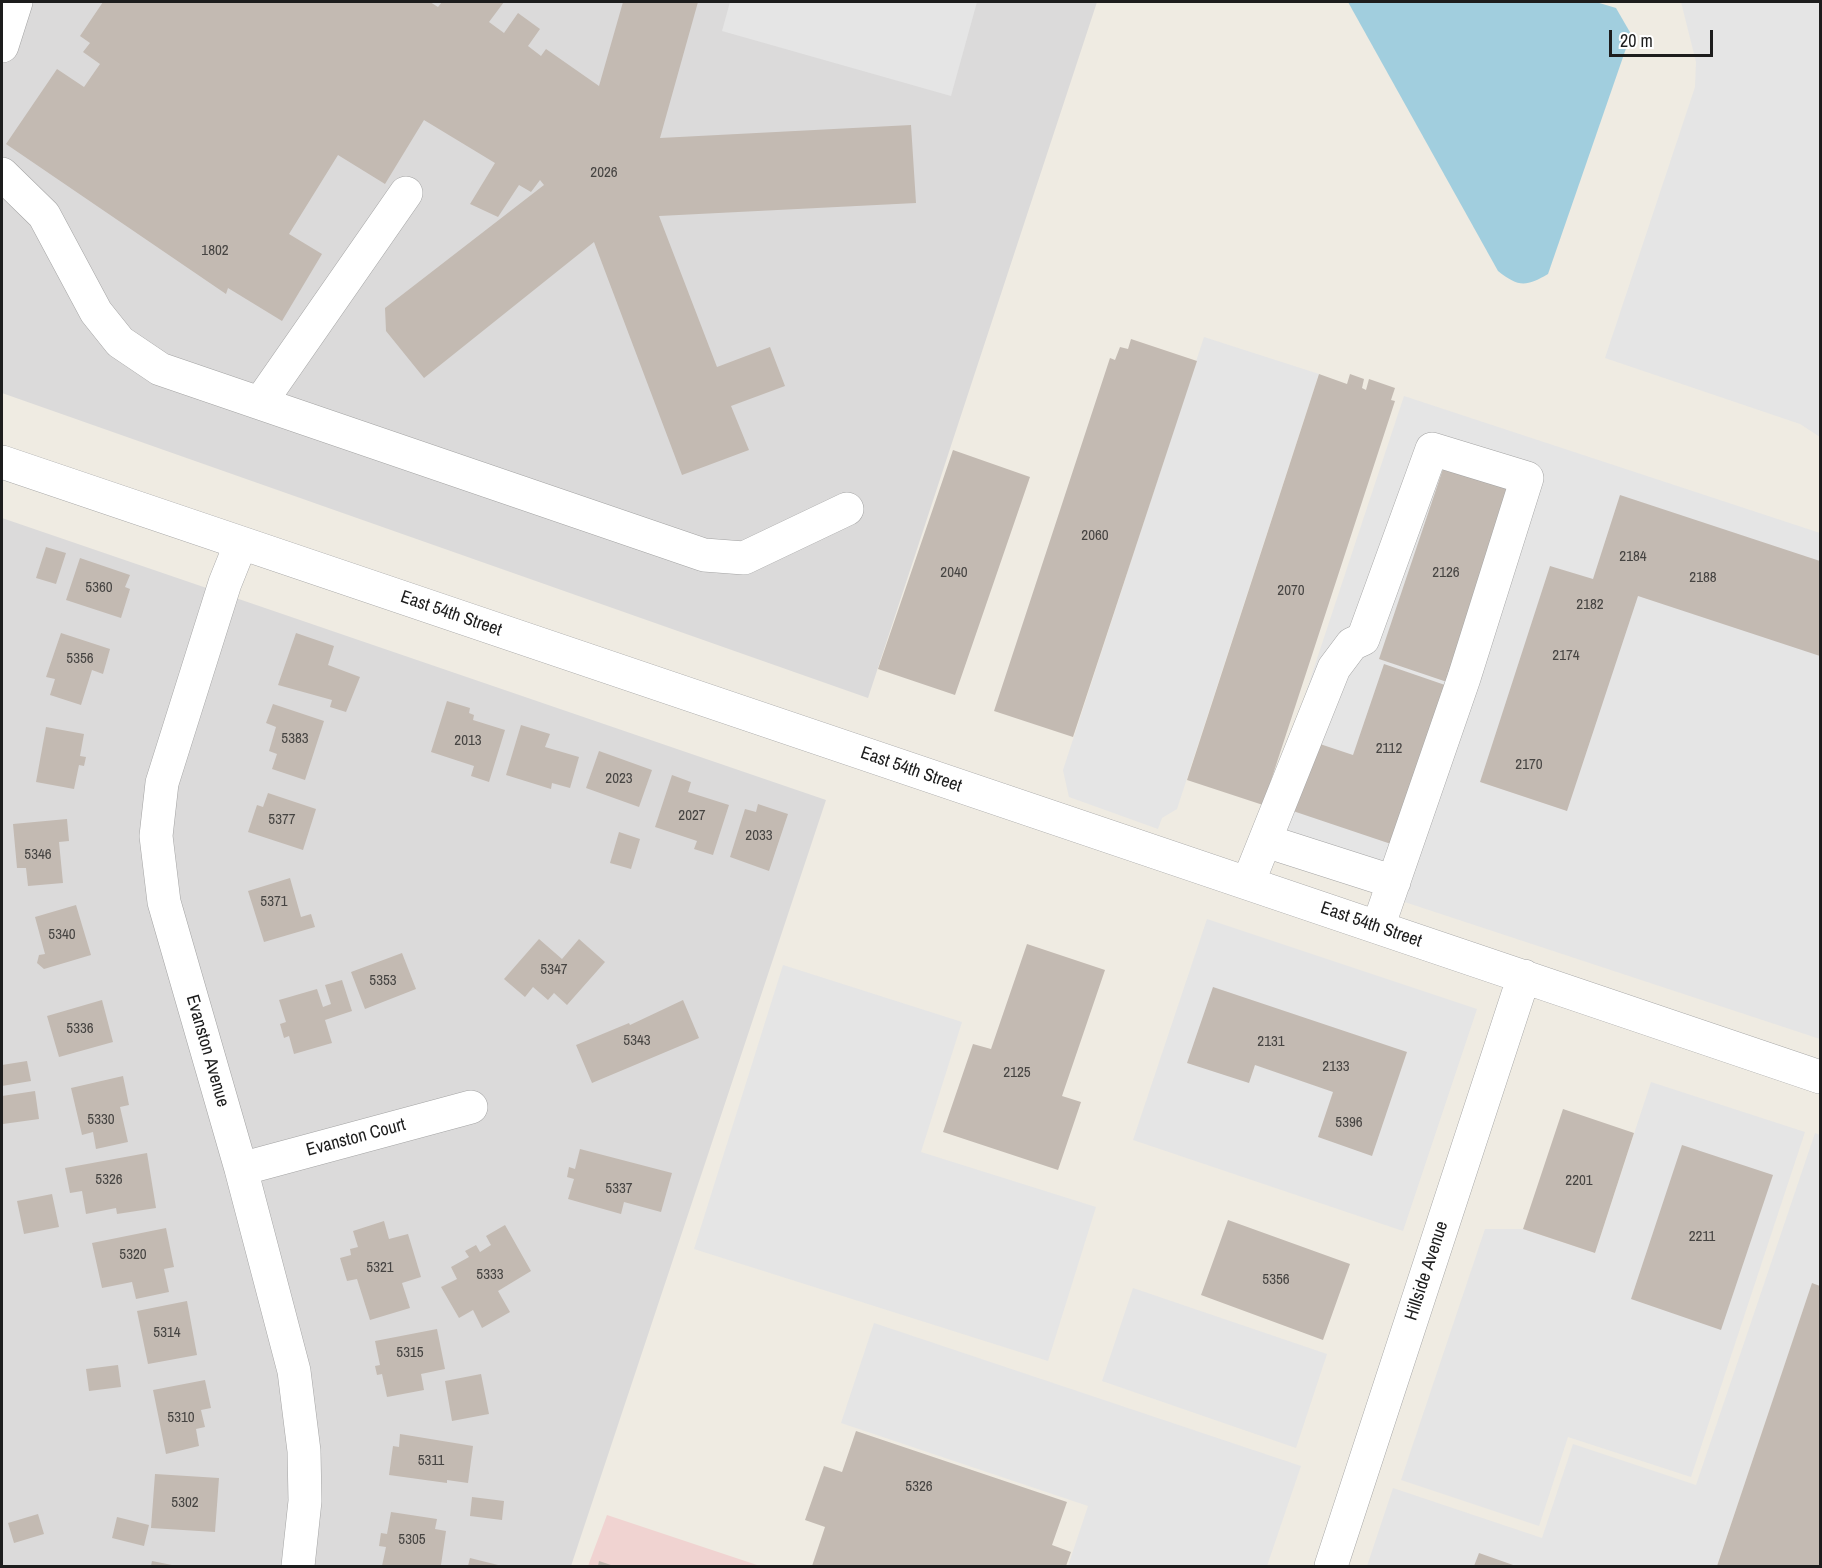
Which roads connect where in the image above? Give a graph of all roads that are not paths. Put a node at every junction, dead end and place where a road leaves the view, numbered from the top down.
1 (16, 2) edge
2 (2, 45) edge
3 (2, 174) edge
4 (406, 193) dead end
5 (260, 403) junction
6 (2, 462) edge
7 (847, 509) dead end
8 (241, 543) junction
9 (1266, 841) junction
10 (1394, 882) junction
11 (1248, 883) junction
12 (1378, 927) junction
13 (1524, 976) junction
14 (1821, 1077) edge
15 (471, 1107) dead end
16 (241, 1170) junction
17 (298, 1566) edge
18 (1331, 1566) edge

1 - 2 street
3 - 5 street
4 - 5 street
5 - 7 street
6 - 8 street, East 54th Street
8 - 11 street, East 54th Street
8 - 16 street, Evanston Avenue
9 - 10 street
9 - 10 street
9 - 11 street
10 - 12 street
11 - 12 street, East 54th Street
12 - 13 street, East 54th Street
13 - 14 street, East 54th Street
13 - 18 street, Hillside Avenue
15 - 16 street, Evanston Court
16 - 17 street, Evanston Avenue

